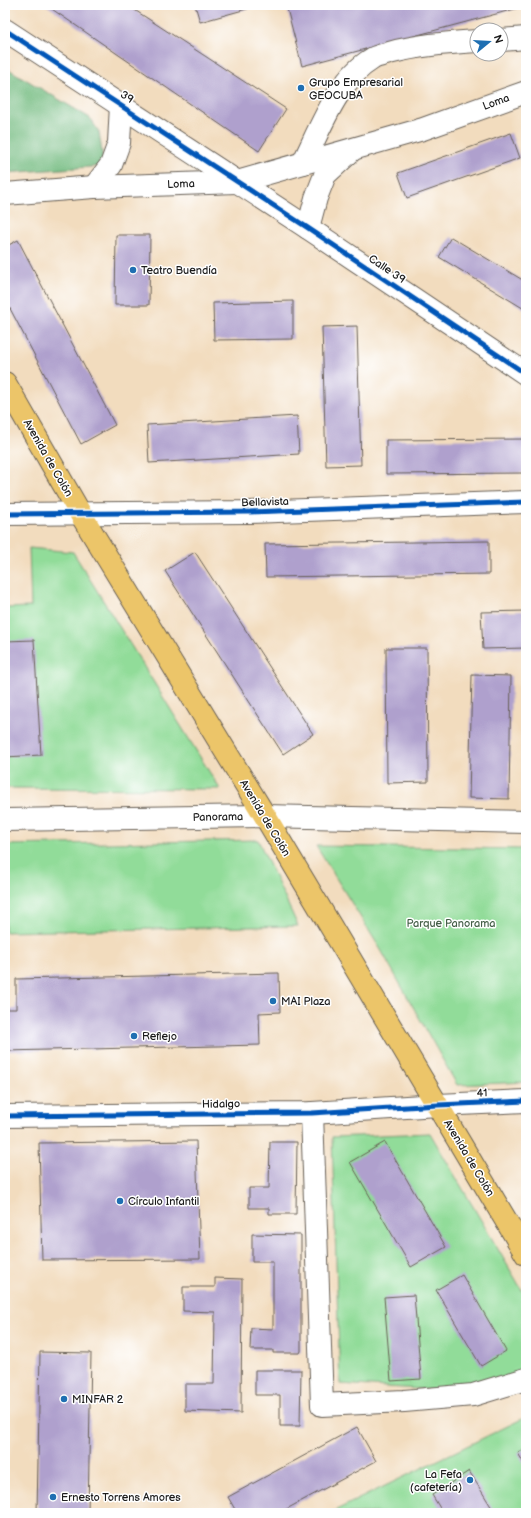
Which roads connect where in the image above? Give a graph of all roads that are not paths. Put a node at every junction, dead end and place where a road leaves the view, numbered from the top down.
1 (5, 30) edge
2 (526, 38) edge
3 (509, 39) edge
4 (469, 42) edge
5 (526, 92) edge
6 (121, 105) junction
7 (352, 150) junction
8 (304, 163) junction
9 (237, 182) junction
10 (94, 187) junction
11 (5, 194) edge
12 (308, 228) junction
13 (526, 374) edge
14 (5, 382) edge
15 (526, 502) edge
16 (80, 513) junction
17 (5, 514) edge
18 (265, 816) junction
19 (5, 820) edge
20 (526, 822) edge
21 (526, 1102) edge
22 (438, 1104) junction
23 (312, 1113) junction
24 (5, 1116) edge
25 (526, 1254) edge
26 (526, 1379) edge

1 - 6 street, 39
2 - 3 street
4 - 8 street
5 - 7 street, Loma
6 - 9 street, 39
6 - 10 street
7 - 8 street, Loma
7 - 12 street, Loma
8 - 9 street, Loma
9 - 10 street, Loma
9 - 12 street, Calle 39
10 - 11 street, Loma
12 - 13 street, Calle 39
14 - 16 main road, Avenida de Colón
15 - 16 street, Bellavista
16 - 17 street, Bellavista
16 - 18 main road, Avenida de Colón
18 - 19 street, Panorama
18 - 20 street, Panorama
18 - 22 main road, Avenida de Colón
21 - 22 street, 41
22 - 23 street, Hidalgo
22 - 25 main road, Avenida de Colón
23 - 24 street, Hidalgo
23 - 26 street

